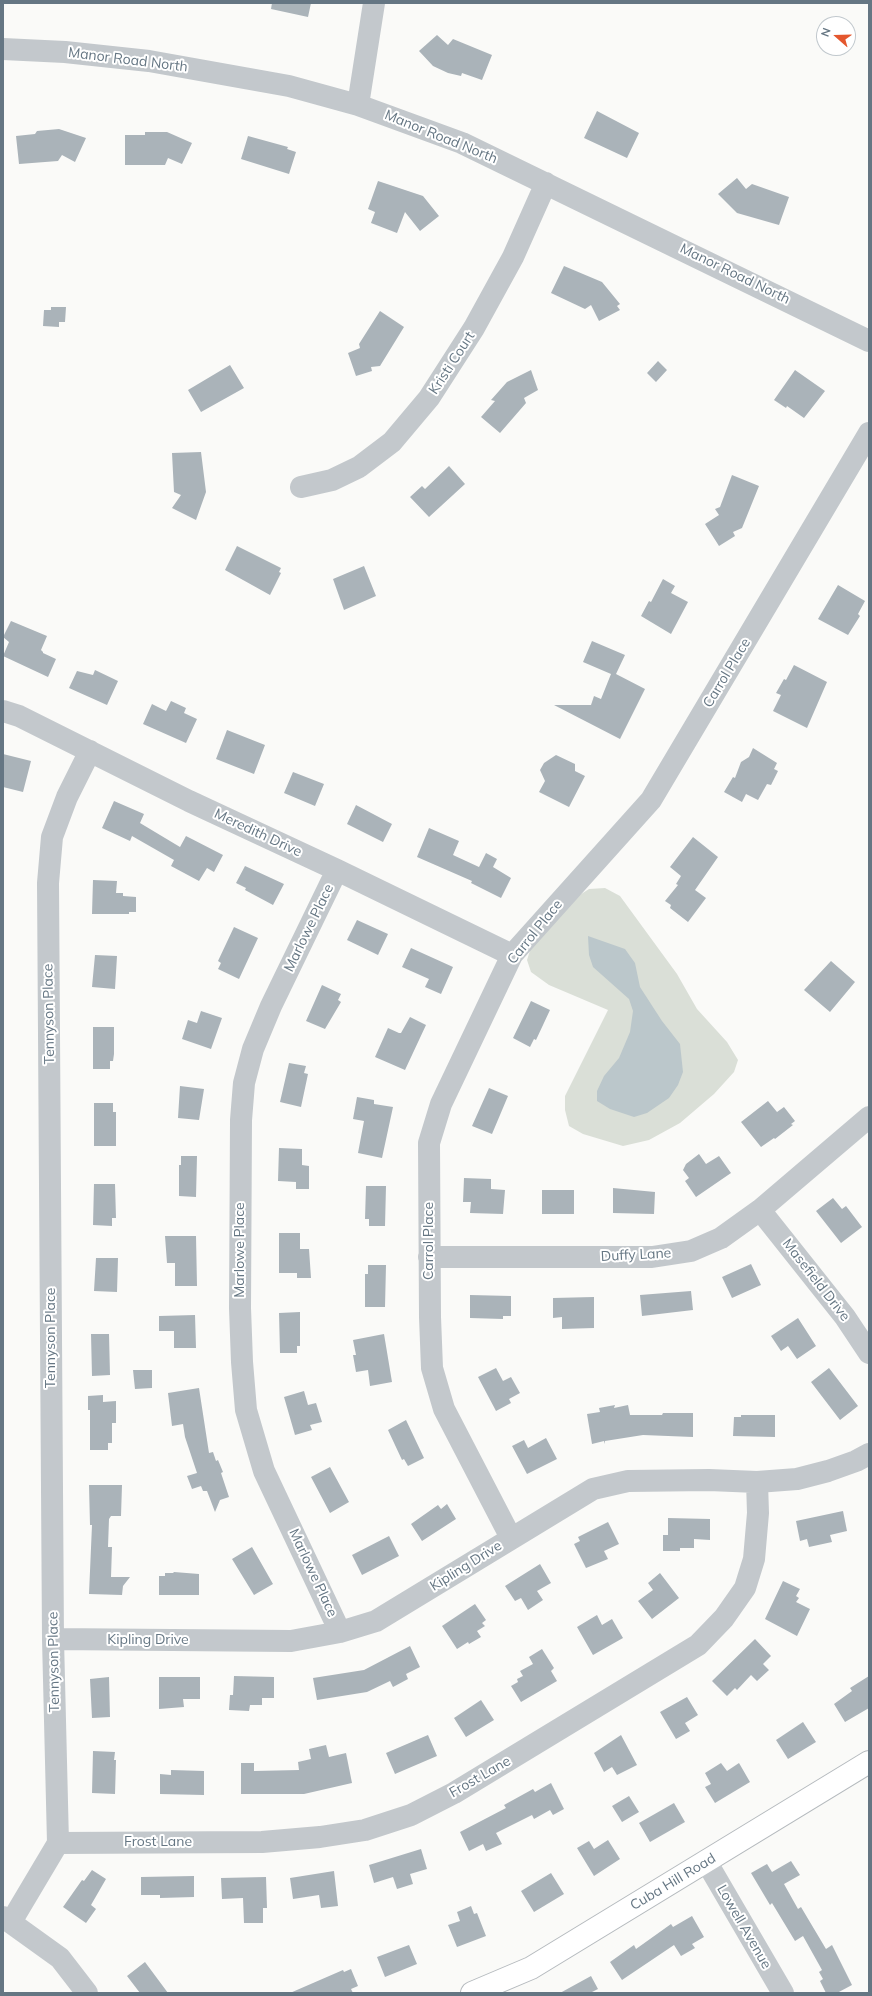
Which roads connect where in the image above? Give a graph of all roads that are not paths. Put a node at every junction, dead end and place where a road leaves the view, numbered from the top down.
1 (374, 3) edge
2 (3, 49) edge
3 (358, 105) junction
4 (546, 183) junction
5 (869, 341) edge
6 (869, 433) edge
7 (301, 487) dead end
8 (3, 711) edge
9 (90, 751) junction
10 (337, 870) junction
11 (512, 956) junction
12 (869, 1117) edge
13 (760, 1210) junction
14 (429, 1257) junction
15 (869, 1353) edge
16 (869, 1454) edge
17 (757, 1482) junction
18 (511, 1538) junction
19 (340, 1632) junction
20 (53, 1639) junction
21 (869, 1762) edge
22 (58, 1843) junction
23 (706, 1862) junction
24 (7, 1919) edge
25 (87, 1993) edge
26 (472, 1993) edge
27 (783, 1993) edge

1 - 3 street
2 - 3 street, Manor Road North
3 - 4 street, Manor Road North
4 - 5 street, Manor Road North
4 - 7 street, Kristi Court
6 - 11 street, Carrol Place
8 - 9 street, Meredith Drive
9 - 10 street, Meredith Drive
9 - 20 street, Tennyson Place
10 - 11 street, Meredith Drive
10 - 19 street, Marlowe Place
11 - 14 street, Carrol Place
12 - 13 street, Duffy Lane
13 - 14 street, Duffy Lane
13 - 15 street, Masefield Drive
14 - 18 street, Carrol Place
16 - 17 street, Kipling Drive
17 - 18 street, Kipling Drive
17 - 22 street, Frost Lane
18 - 19 street, Kipling Drive
19 - 20 street, Kipling Drive
20 - 22 street, Tennyson Place
21 - 23 main road, Cuba Hill Road
22 - 24 street
23 - 26 main road, Cuba Hill Road
23 - 27 street, Lowell Avenue
24 - 25 street

